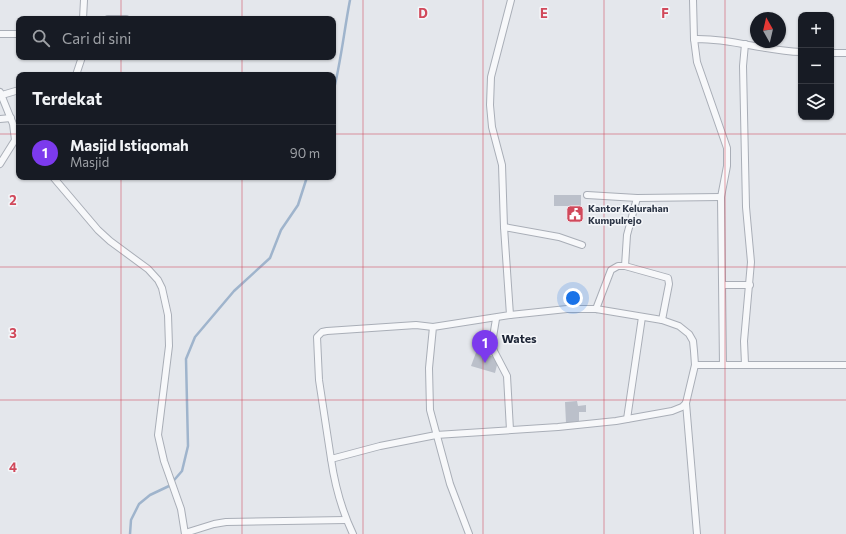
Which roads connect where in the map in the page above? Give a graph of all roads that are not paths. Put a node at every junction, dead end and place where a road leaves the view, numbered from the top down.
1 (84, 0) edge
2 (511, 0) edge
3 (693, 0) edge
4 (83, 16) edge
5 (0, 34) edge
6 (16, 34) edge
7 (694, 38) junction
8 (745, 44) junction
9 (798, 52) edge
10 (834, 53) edge
11 (846, 53) edge
12 (81, 60) edge
13 (77, 72) edge
14 (16, 91) edge
15 (1, 94) edge
16 (11, 118) junction
17 (0, 119) edge
18 (16, 135) edge
19 (16, 143) edge
20 (0, 164) edge
21 (56, 180) edge
22 (587, 195) dead end
23 (721, 196) junction
24 (637, 198) junction
25 (504, 227) junction
26 (582, 246) dead end
27 (625, 266) junction
28 (723, 285) junction
29 (750, 285) junction
30 (596, 309) junction
31 (510, 315) junction
32 (642, 317) junction
33 (496, 319) junction
34 (662, 320) junction
35 (433, 327) junction
36 (745, 364) junction
37 (694, 365) junction
38 (723, 365) junction
39 (846, 365) edge
40 (686, 403) junction
41 (627, 419) junction
42 (510, 430) junction
43 (436, 435) junction
44 (331, 459) junction
45 (346, 520) junction
46 (185, 534) edge
47 (352, 534) edge
48 (469, 534) edge
49 (697, 534) edge

1 - 4 street
2 - 25 street
3 - 7 street
5 - 6 street
7 - 8 street
7 - 23 street
8 - 9 street
8 - 29 street
10 - 11 street
12 - 13 street
14 - 15 street
15 - 16 street
16 - 17 street
16 - 18 street
19 - 20 street
21 - 46 street
22 - 24 street
23 - 24 street
23 - 28 street
24 - 27 street
25 - 26 street
25 - 31 street
27 - 30 street
27 - 34 street
28 - 29 street
28 - 38 street
29 - 36 street
30 - 31 street
30 - 32 street
31 - 33 street
32 - 34 street
32 - 41 street
33 - 35 street
33 - 42 street
34 - 37 street
35 - 43 street
35 - 44 street
36 - 38 street
36 - 39 street
37 - 38 street
37 - 40 street
40 - 41 street
40 - 49 street
41 - 42 street
42 - 43 street
43 - 44 street
43 - 48 street
44 - 45 street
45 - 46 street
45 - 47 street

